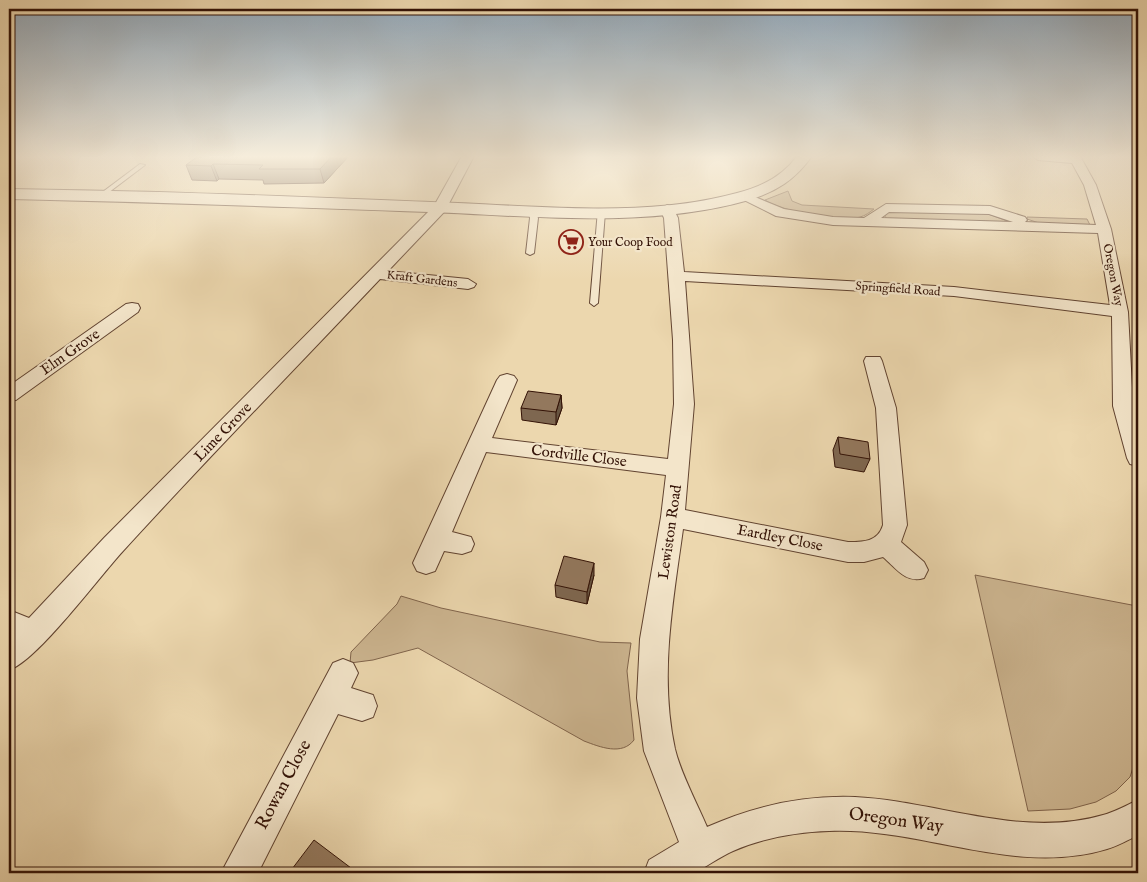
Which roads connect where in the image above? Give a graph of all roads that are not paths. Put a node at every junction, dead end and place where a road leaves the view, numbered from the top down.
1 (158, 197) edge
2 (446, 197) edge
3 (739, 197) edge
4 (745, 197) edge
5 (1094, 197) edge
6 (440, 208) junction
7 (667, 209) junction
8 (532, 210) junction
9 (601, 212) junction
10 (1104, 229) junction
11 (530, 253) dead end
12 (376, 274) junction
13 (676, 276) junction
14 (468, 284) dead end
15 (594, 303) dead end
16 (132, 308) dead end
17 (1120, 312) junction
18 (873, 361) dead end
19 (507, 380) dead end
20 (9, 395) edge
21 (480, 444) junction
22 (1138, 458) edge
23 (679, 468) junction
24 (673, 516) junction
25 (437, 540) junction
26 (462, 544) dead end
27 (886, 544) junction
28 (426, 563) dead end
29 (915, 570) dead end
30 (9, 622) edge
31 (33, 634) junction
32 (9, 657) edge
33 (362, 706) dead end
34 (1138, 817) edge
35 (699, 849) junction
36 (239, 873) edge
37 (662, 873) edge

1 - 6 street
2 - 6 street, Lime Grove
3 - 7 street
4 - 10 street
5 - 10 street, Oregon Way
6 - 8 street
6 - 12 street, Lime Grove
7 - 9 street
7 - 13 street, Lewiston Road
8 - 9 street
8 - 11 lane
9 - 15 lane
10 - 17 street, Oregon Way
12 - 14 street, Kraft Gardens
12 - 31 street, Lime Grove
13 - 17 street, Springfield Road
13 - 23 street, Lewiston Road
16 - 20 street, Elm Grove
17 - 22 street, Oregon Way
18 - 27 street
19 - 21 street
21 - 23 street, Cordville Close
21 - 25 street
23 - 24 street, Lewiston Road
24 - 27 street, Eardley Close
24 - 35 street, Lewiston Road
25 - 26 street
25 - 28 street
27 - 29 street
30 - 31 street
31 - 32 street, Lime Grove
33 - 36 street, Rowan Close
34 - 35 street, Oregon Way
35 - 37 street, Oregon Way

